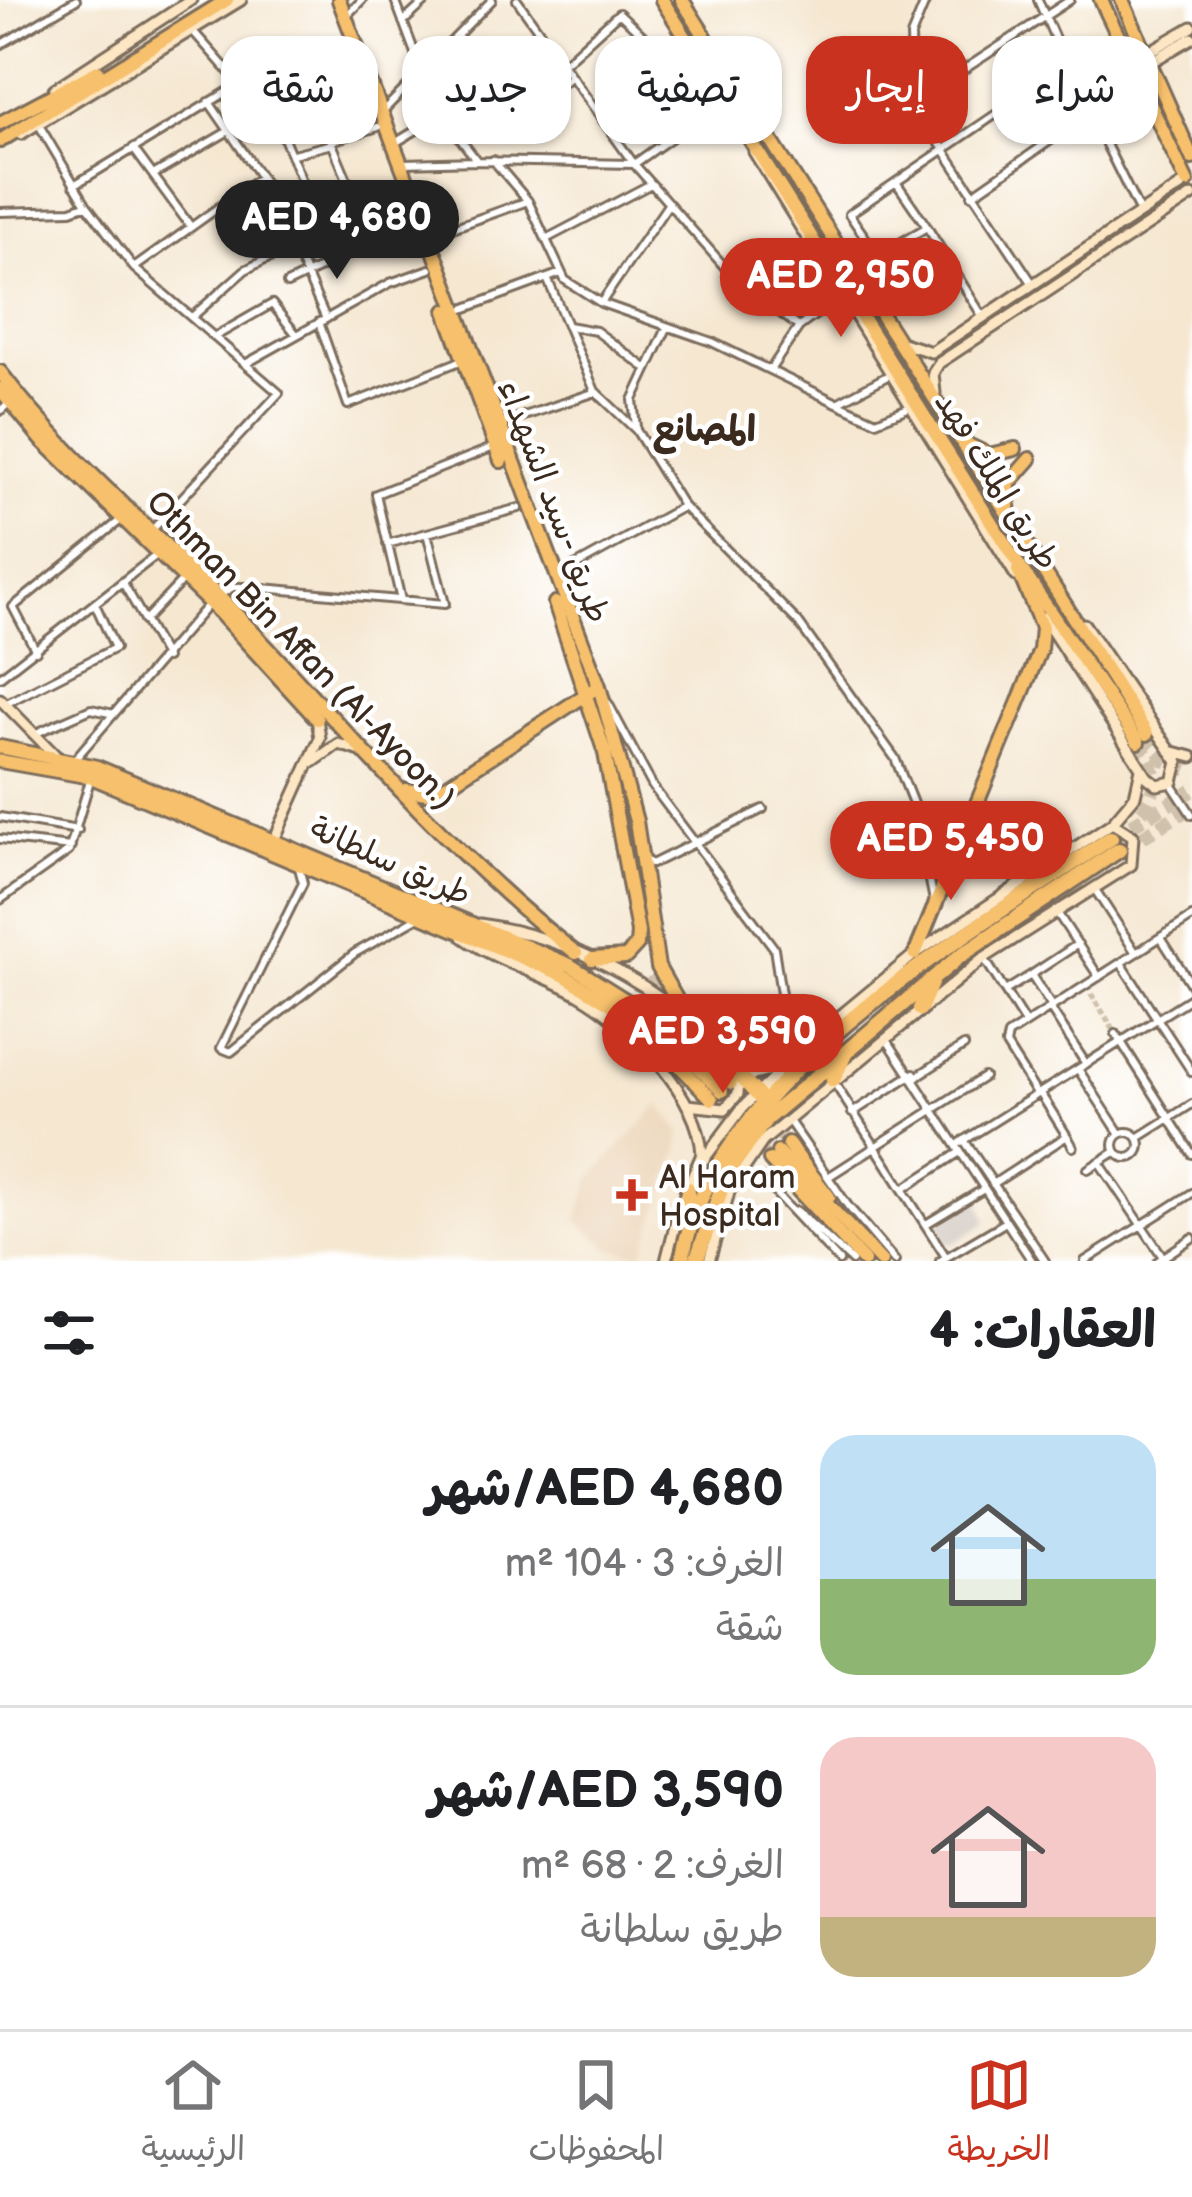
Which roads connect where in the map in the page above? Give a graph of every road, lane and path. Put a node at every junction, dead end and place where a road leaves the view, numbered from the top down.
1 (166, 0) edge
2 (190, 0) edge
3 (211, 0) edge
4 (226, 0) edge
5 (241, 0) edge
6 (336, 0) edge
7 (362, 0) edge
8 (395, 0) edge
9 (427, 0) edge
10 (493, 0) edge
11 (518, 0) edge
12 (662, 0) edge
13 (682, 0) edge
14 (926, 0) edge
15 (1039, 0) edge
16 (1070, 0) edge
17 (1101, 0) edge
18 (1122, 0) edge
19 (72, 1) edge
20 (175, 10) junction
21 (1045, 14) junction
22 (345, 16) junction
23 (404, 22) junction
24 (1192, 27) edge
25 (192, 30) junction
26 (409, 36) edge
27 (457, 36) edge
28 (543, 36) edge
29 (644, 36) edge
30 (685, 36) edge
31 (910, 36) edge
32 (1054, 36) edge
33 (1139, 36) edge
34 (1192, 38) edge
35 (0, 45) edge
36 (1158, 51) edge
37 (1158, 53) edge
38 (571, 57) edge
39 (221, 61) edge
40 (968, 66) edge
41 (572, 76) edge
42 (1158, 79) edge
43 (221, 95) edge
44 (402, 95) edge
45 (41, 98) junction
46 (209, 102) junction
47 (595, 109) edge
48 (992, 117) edge
49 (380, 120) junction
50 (221, 122) edge
51 (0, 123) edge
52 (39, 125) junction
53 (221, 135) edge
54 (402, 139) edge
55 (0, 143) edge
56 (236, 144) edge
57 (286, 144) edge
58 (332, 144) joint
59 (464, 144) edge
60 (620, 144) edge
61 (662, 144) edge
62 (751, 144) edge
63 (754, 144) edge
64 (938, 144) edge
65 (1045, 144) edge
66 (1106, 144) edge
67 (392, 145) junction
68 (132, 147) junction
69 (942, 151) junction
70 (293, 154) junction
71 (493, 160) junction
72 (1192, 160) edge
73 (477, 161) junction
74 (399, 163) junction
75 (634, 164) junction
76 (153, 175) junction
77 (261, 177) junction
78 (896, 182) junction
79 (651, 184) junction
80 (74, 185) junction
81 (1189, 189) edge
82 (402, 191) junction
83 (972, 195) junction
84 (528, 201) junction
85 (226, 202) junction
86 (669, 203) junction
87 (86, 205) junction
88 (359, 208) junction
89 (0, 212) edge
90 (1140, 213) junction
91 (191, 227) junction
92 (927, 227) junction
93 (322, 230) junction
94 (427, 238) junction
95 (547, 239) junction
96 (370, 244) dead end
97 (294, 245) junction
98 (270, 258) junction
99 (134, 268) junction
100 (430, 269) junction
101 (305, 273) junction
102 (561, 273) junction
103 (547, 278) junction
104 (286, 284) dead end
105 (1033, 284) junction
106 (841, 296) junction
107 (601, 303) junction
108 (455, 313) junction
109 (192, 317) junction
110 (983, 317) junction
111 (323, 320) junction
112 (568, 326) junction
113 (668, 326) junction
114 (799, 327) junction
115 (297, 335) junction
116 (215, 336) junction
117 (896, 338) junction
118 (463, 360) junction
119 (247, 363) junction
120 (646, 368) junction
121 (770, 370) junction
122 (0, 372) edge
123 (889, 375) junction
124 (0, 389) edge
125 (596, 392) junction
126 (837, 403) junction
127 (939, 404) junction
128 (5, 406) edge
129 (908, 408) junction
130 (497, 425) junction
131 (636, 430) junction
132 (962, 442) junction
133 (496, 447) junction
134 (1015, 449) dead end
135 (1030, 459) dead end
136 (980, 472) junction
137 (988, 486) junction
138 (970, 488) junction
139 (683, 506) junction
140 (519, 508) junction
141 (122, 519) junction
142 (985, 520) junction
143 (1011, 524) junction
144 (150, 531) junction
145 (427, 533) junction
146 (387, 544) junction
147 (158, 554) junction
148 (1021, 555) junction
149 (554, 578) junction
150 (184, 579) junction
151 (123, 583) junction
152 (1021, 584) junction
153 (213, 600) junction
154 (401, 600) junction
155 (96, 605) junction
156 (1036, 607) junction
157 (145, 621) junction
158 (35, 651) junction
159 (166, 658) junction
160 (0, 677) edge
161 (593, 689) junction
162 (2, 702) edge
163 (114, 714) junction
164 (317, 718) joint
165 (31, 731) junction
166 (1142, 738) tunnel mouth
167 (4, 747) edge
168 (614, 749) junction
169 (1170, 751) junction
170 (365, 753) junction
171 (55, 755) junction
172 (1192, 757) edge
173 (74, 760) junction
174 (0, 761) edge
175 (310, 765) junction
176 (1141, 769) junction
177 (91, 777) junction
178 (1171, 783) junction
179 (399, 788) junction
180 (763, 808) dead end
181 (1192, 815) edge
182 (0, 817) edge
183 (78, 830) junction
184 (1114, 837) junction
185 (275, 838) junction
186 (0, 839) edge
187 (695, 842) junction
188 (71, 847) junction
189 (642, 859) junction
190 (299, 868) junction
191 (1094, 888) junction
192 (0, 900) edge
193 (936, 908) junction
194 (1056, 911) junction
195 (419, 917) junction
196 (1192, 917) edge
197 (457, 926) junction
198 (1161, 938) junction
199 (1078, 944) junction
200 (576, 952) junction
201 (1136, 953) junction
202 (915, 955) junction
203 (592, 958) junction
204 (984, 958) junction
205 (1120, 963) junction
206 (880, 967) dead end
207 (892, 973) junction
208 (652, 975) tunnel mouth
209 (1030, 975) junction
210 (1099, 977) junction
211 (934, 978) junction
212 (1085, 985) junction
213 (1192, 986) edge
214 (1005, 991) junction
215 (1091, 994) tunnel mouth
216 (885, 995) junction
217 (1192, 997) edge
218 (899, 1006) junction
219 (1051, 1007) junction
220 (920, 1009) junction
221 (1157, 1019) junction
222 (1025, 1023) junction
223 (685, 1027) junction
224 (824, 1030) junction
225 (1118, 1038) junction
226 (884, 1039) junction
227 (786, 1041) junction
228 (850, 1045) junction
229 (964, 1046) dead end
230 (804, 1048) junction
231 (787, 1064) junction
232 (730, 1065) junction
233 (1082, 1066) junction
234 (1192, 1072) edge
235 (915, 1075) junction
236 (984, 1077) dead end
237 (833, 1080) junction
238 (722, 1091) joint
239 (1038, 1094) junction
240 (762, 1096) junction
241 (1192, 1104) edge
242 (688, 1105) junction
243 (936, 1108) junction
244 (852, 1112) junction
245 (766, 1119) junction
246 (788, 1119) junction
247 (1169, 1119) junction
248 (1120, 1134) junction
249 (1067, 1136) junction
250 (1138, 1138) junction
251 (961, 1145) junction
252 (875, 1147) junction
253 (1073, 1147) dead end
254 (1115, 1152) junction
255 (1192, 1154) edge
256 (1099, 1162) junction
257 (1088, 1169) dead end
258 (697, 1170) junction
259 (828, 1178) junction
260 (988, 1186) junction
261 (688, 1189) junction
262 (730, 1189) junction
263 (903, 1189) junction
264 (1192, 1193) edge
265 (714, 1202) junction
266 (794, 1210) junction
267 (1006, 1222) junction
268 (926, 1225) junction
269 (1141, 1226) junction
270 (858, 1238) junction
271 (1192, 1238) edge
272 (1099, 1252) junction
273 (698, 1254) edge
274 (943, 1259) edge
275 (1158, 1260) edge
276 (666, 1261) edge
277 (682, 1261) edge
278 (839, 1261) edge
279 (852, 1261) edge
280 (864, 1261) edge
281 (881, 1261) edge
282 (895, 1261) edge
283 (1032, 1261) edge
284 (1045, 1261) edge
285 (1085, 1261) edge
286 (1104, 1261) edge

1 - 20 street
2 - 20 main road
3 - 45 main road
4 - 55 main road
5 - 25 main road
6 - 22 main road, طريق -سيد الشهداء
6 - 49 main road, طريق -سيد الشهداء
7 - 22 street
8 - 23 street
9 - 23 street
10 - 27 street
11 - 28 street
12 - 30 main road, طريق الملك فهد
13 - 117 main road, طريق الملك فهد
14 - 31 street
15 - 21 street
16 - 21 street
17 - 81 main road
18 - 33 main road
19 - 35 street
20 - 45 main road
21 - 32 street
21 - 40 street
22 - 49 main road, طريق -سيد الشهداء
23 - 26 street
24 - 36 main road
25 - 39 street
25 - 52 main road
29 - 38 street
34 - 37 main road
41 - 47 street
42 - 72 main road
43 - 46 street
44 - 49 street
45 - 51 main road
46 - 50 street
46 - 68 street
48 - 69 street
49 - 67 main road, طريق -سيد الشهداء
49 - 82 main road, طريق -سيد الشهداء
52 - 55 main road
52 - 80 street
53 - 76 street
54 - 67 street
56 - 77 street
57 - 70 street
58 - 70 street
58 - 88 street
59 - 73 street
60 - 75 street
61 - 75 street
62 - 106 main road
63 - 138 main road, طريق الملك فهد
64 - 69 street
65 - 83 street
66 - 90 street
67 - 74 main road, طريق -سيد الشهداء
68 - 76 street
68 - 80 street
69 - 78 street
69 - 83 street
70 - 93 street
71 - 73 street
71 - 75 street
71 - 84 street
72 - 81 main road
73 - 74 street
74 - 94 main road, طريق -سيد الشهداء
75 - 79 street
76 - 91 street
77 - 85 street
77 - 97 street
78 - 92 street
78 - 92 street
79 - 86 street
79 - 95 street
80 - 87 street
81 - 90 main road
81 - 127 main road
82 - 88 street
82 - 100 main road, طريق -سيد الشهداء
83 - 105 street
84 - 94 street
84 - 95 street
85 - 91 street
85 - 98 street
86 - 107 street
86 - 114 street
87 - 89 street
87 - 99 street
88 - 93 street
90 - 105 main road
91 - 99 street
92 - 110 street
93 - 97 street
94 - 108 main road, طريق -سيد الشهداء
95 - 102 street
96 - 101 street
97 - 98 street
97 - 101 street
98 - 109 street
99 - 109 street
100 - 111 street
100 - 118 main road, طريق -سيد الشهداء
101 - 104 street
101 - 111 street
102 - 103 street
102 - 107 street
103 - 108 street
103 - 112 street
105 - 110 main road
106 - 114 street
106 - 123 main road
107 - 113 street
108 - 130 main road, طريق -سيد الشهداء
109 - 116 street
110 - 117 main road
111 - 115 street
111 - 118 street
112 - 120 street
112 - 125 street
113 - 120 street
113 - 121 street
114 - 121 street
115 - 116 street
115 - 119 street
116 - 119 street
117 - 127 main road, طريق الملك فهد
118 - 133 main road, طريق -سيد الشهداء
119 - 144 street
120 - 131 street
121 - 126 street
122 - 144 main road, Othman Bin Affan (Al-Ayoon.)
123 - 126 street
123 - 129 main road
124 - 128 main road, Othman Bin Affan (Al-Ayoon.)
125 - 130 street
125 - 131 street
126 - 129 street
127 - 132 main road, طريق الملك فهد
128 - 141 main road, Othman Bin Affan (Al-Ayoon.)
129 - 142 main road
130 - 149 main road, طريق -سيد الشهداء
131 - 139 street
132 - 134 main road
132 - 136 main road, طريق الملك فهد
133 - 140 main road, طريق -سيد الشهداء
133 - 146 street
135 - 143 main road
136 - 137 main road, طريق الملك فهد
136 - 138 main road
137 - 138 main road
137 - 143 main road, طريق الملك فهد
138 - 142 main road, طريق الملك فهد
139 - 149 street
139 - 193 street
140 - 145 street
140 - 161 main road, طريق -سيد الشهداء
141 - 147 main road, Othman Bin Affan (Al-Ayoon.)
141 - 158 street
142 - 148 main road, طريق الملك فهد
142 - 152 main road
143 - 148 main road, طريق الملك فهد
144 - 153 main road, Othman Bin Affan (Al-Ayoon.)
145 - 146 street
145 - 154 street
146 - 154 street
147 - 150 main road, Othman Bin Affan (Al-Ayoon.)
147 - 151 street
148 - 152 main road
148 - 166 main road, طريق الملك فهد
148 - 169 main road
149 - 161 main road, طريق -سيد الشهداء
150 - 153 main road, Othman Bin Affan (Al-Ayoon.)
150 - 157 street
151 - 155 street
151 - 157 street
152 - 156 main road
153 - 154 street
153 - 159 street
153 - 164 main road, Othman Bin Affan (Al-Ayoon.)
153 - 170 main road, Othman Bin Affan (Al-Ayoon.)
155 - 158 street
155 - 162 street
156 - 176 main road
156 - 193 main road
157 - 159 street
158 - 160 street
159 - 163 street
161 - 168 main road, طريق -سيد الشهداء
161 - 179 main road
161 - 187 street
161 - 203 main road, طريق -سيد الشهداء
162 - 165 main road
163 - 165 street
163 - 173 street
164 - 175 main road
165 - 167 main road
165 - 171 main road
167 - 171 main road, طريق سلطانة
168 - 189 main road, طريق -سيد الشهداء
168 - 208 main road
169 - 172 main road
169 - 178 main road
170 - 175 main road
170 - 179 main road, Othman Bin Affan (Al-Ayoon.)
171 - 173 main road, طريق سلطانة
173 - 185 main road, طريق سلطانة
174 - 177 main road, طريق سلطانة
175 - 185 main road
176 - 178 main road
176 - 184 main road
177 - 183 street
177 - 190 main road, طريق سلطانة
178 - 181 street
179 - 200 main road, Othman Bin Affan (Al-Ayoon.)
180 - 187 street
182 - 183 street
183 - 188 street
184 - 191 main road
184 - 202 main road
184 - 211 highway
184 - 216 highway
185 - 197 main road, طريق سلطانة
186 - 188 street
187 - 189 street
187 - 227 street
188 - 192 street
189 - 223 main road, طريق -سيد الشهداء
190 - 195 main road, طريق سلطانة
190 - 195 street
191 - 194 main road
191 - 201 street
193 - 202 main road
194 - 199 street
194 - 204 main road
195 - 197 main road, طريق سلطانة
196 - 198 street
197 - 200 main road
197 - 238 main road, طريق سلطانة
197 - 242 main road
198 - 201 street
198 - 213 street
199 - 209 street
199 - 210 street
200 - 203 main road
201 - 205 street
202 - 207 main road
203 - 223 main road
204 - 214 street
204 - 220 main road
205 - 210 street
205 - 221 street
206 - 207 street
207 - 224 main road
209 - 214 street
209 - 219 street
210 - 212 street
211 - 218 highway
211 - 220 highway
212 - 215 street
212 - 219 street
214 - 222 street
216 - 218 highway
216 - 224 main road
216 - 240 highway
217 - 221 street
218 - 228 highway
219 - 222 street
219 - 233 street
220 - 226 main road
221 - 225 street
221 - 234 street
222 - 239 street
223 - 232 main road
223 - 238 main road, طريق -سيد الشهداء
224 - 230 main road
225 - 233 street
225 - 247 street
226 - 235 street
226 - 237 main road
227 - 230 street
227 - 231 street
228 - 237 highway
228 - 245 highway
229 - 235 street
230 - 231 main road
231 - 232 main road
231 - 240 main road
232 - 240 highway
232 - 242 main road
233 - 239 street
233 - 248 street
235 - 243 street
235 - 244 street
236 - 243 street
237 - 244 street
237 - 246 main road
239 - 249 street
239 - 251 street
240 - 245 highway
240 - 258 main road
240 - 273 highway
241 - 247 street
242 - 258 main road
243 - 251 street
243 - 252 street
244 - 252 street
245 - 265 highway
246 - 259 street
246 - 262 main road
247 - 250 street
247 - 255 street
248 - 250 street
248 - 254 street
249 - 253 street
249 - 260 street
250 - 254 street
251 - 260 street
251 - 263 street
252 - 259 street
252 - 263 street
254 - 256 street
256 - 257 street
256 - 269 street
258 - 261 main road
259 - 282 street
260 - 267 street
260 - 268 street
260 - 284 street
261 - 273 highway
261 - 276 main road
262 - 265 highway
262 - 266 street
262 - 273 main road
263 - 268 street
264 - 269 street
265 - 273 highway
266 - 278 street
266 - 279 street
267 - 274 street
267 - 283 street
268 - 274 street
269 - 272 street
269 - 275 street
270 - 280 main road
270 - 281 main road
270 - 282 street
271 - 275 street
272 - 285 street
272 - 286 street
273 - 277 highway

